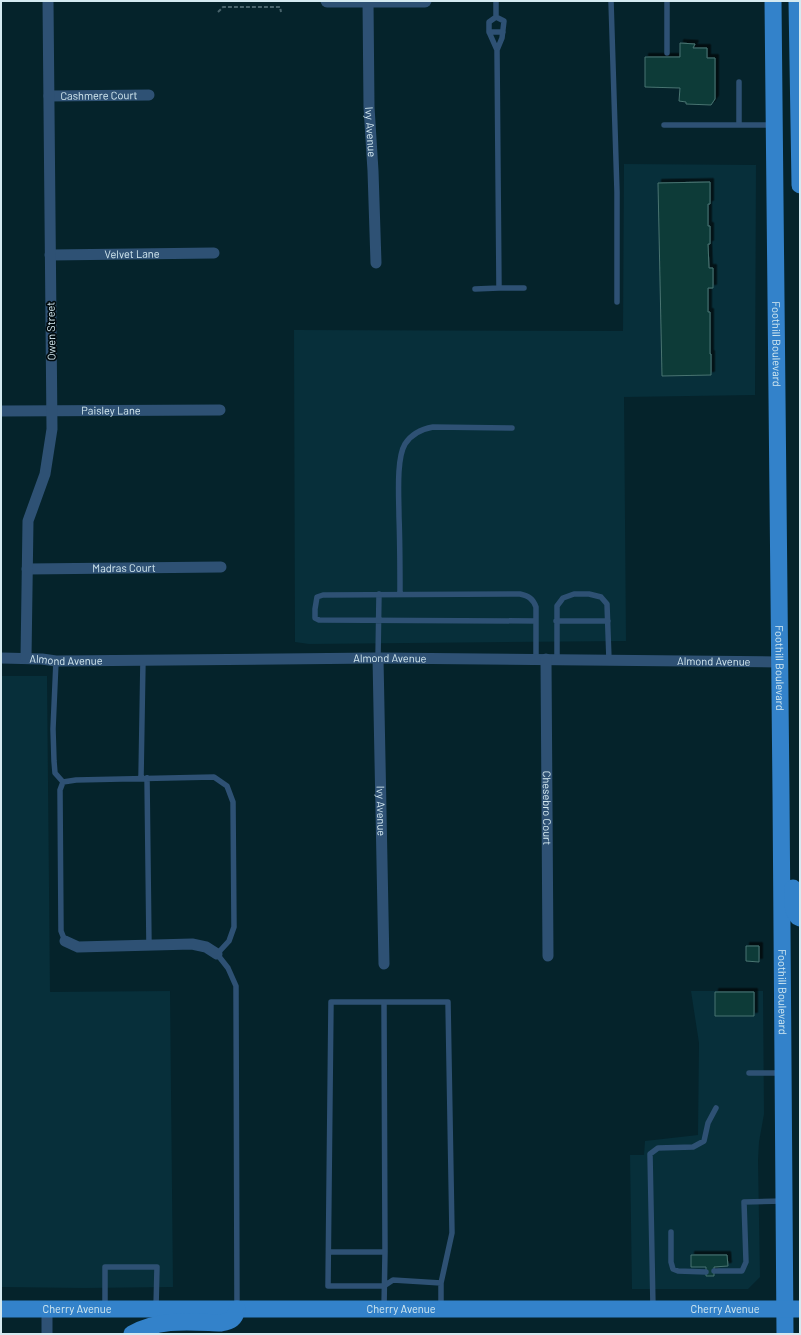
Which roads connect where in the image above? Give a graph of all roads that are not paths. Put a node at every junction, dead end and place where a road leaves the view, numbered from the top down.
1 (48, 1) edge
2 (327, 1) edge
3 (368, 1) edge
4 (425, 1) edge
5 (496, 1) edge
6 (611, 1) edge
7 (667, 1) edge
8 (773, 1) edge
9 (797, 1) edge
10 (496, 17) junction
11 (489, 32) junction
12 (503, 32) junction
13 (497, 50) junction
14 (667, 53) dead end
15 (739, 82) dead end
16 (149, 95) dead end
17 (49, 96) junction
18 (664, 125) dead end
19 (739, 125) junction
20 (774, 125) junction
21 (800, 185) edge
22 (214, 253) dead end
23 (50, 255) junction
24 (376, 263) dead end
25 (499, 288) junction
26 (524, 288) dead end
27 (475, 289) dead end
28 (617, 302) dead end
29 (220, 410) dead end
30 (1, 411) edge
31 (52, 411) junction
32 (512, 428) dead end
33 (221, 567) dead end
34 (27, 569) junction
35 (379, 594) junction
36 (400, 594) junction
37 (379, 621) junction
38 (536, 621) junction
39 (556, 621) junction
40 (608, 621) junction
41 (1, 658) edge
42 (26, 658) junction
43 (378, 658) junction
44 (143, 659) junction
45 (546, 659) junction
46 (609, 660) junction
47 (56, 661) junction
48 (779, 662) junction
49 (144, 778) junction
50 (64, 782) junction
51 (781, 799) junction
52 (800, 918) edge
53 (65, 941) joint
54 (149, 945) junction
55 (217, 954) junction
56 (548, 956) dead end
57 (384, 964) dead end
58 (384, 1002) junction
59 (749, 1073) dead end
60 (783, 1073) junction
61 (716, 1108) dead end
62 (784, 1201) junction
63 (671, 1232) dead end
64 (329, 1252) junction
65 (385, 1252) junction
66 (714, 1271) dead end
67 (706, 1272) dead end
68 (440, 1283) junction
69 (384, 1286) junction
70 (384, 1308) junction
71 (440, 1308) junction
72 (1, 1309) edge
73 (47, 1309) junction
74 (105, 1309) junction
75 (156, 1309) junction
76 (237, 1309) junction
77 (653, 1309) junction
78 (792, 1309) edge
79 (47, 1334) edge
80 (132, 1334) edge
81 (785, 1334) edge

1 - 17 street, Owen Street
2 - 3 street
3 - 4 street
3 - 24 street, Ivy Avenue
5 - 10 lane
6 - 28 lane
7 - 14 lane
8 - 20 main road, Foothill Boulevard
9 - 21 main road
10 - 11 lane
10 - 12 lane
11 - 12 lane
11 - 13 lane
12 - 13 lane
13 - 25 lane
15 - 19 lane
16 - 17 street, Cashmere Court
17 - 23 street, Owen Street
18 - 19 lane
19 - 20 lane
20 - 48 main road, Foothill Boulevard
22 - 23 street, Velvet Lane
23 - 31 street, Owen Street
25 - 26 lane
25 - 27 lane
29 - 31 street, Paisley Lane
30 - 31 street, Paisley Lane
31 - 34 street, Owen Street
32 - 36 lane
33 - 34 street, Madras Court
34 - 42 street, Owen Street
35 - 36 lane
35 - 37 lane
35 - 37 lane
36 - 38 lane
37 - 38 lane
37 - 43 lane
38 - 45 lane
39 - 40 lane
39 - 40 lane
39 - 45 lane
40 - 46 lane
41 - 42 street, Almond Avenue
42 - 47 street, Almond Avenue
43 - 44 street, Almond Avenue
43 - 45 street, Almond Avenue
43 - 57 street, Ivy Avenue
44 - 47 street, Almond Avenue
44 - 49 lane
45 - 46 street, Almond Avenue
45 - 56 street, Chesebro Court
46 - 48 street, Almond Avenue
47 - 50 lane
48 - 51 main road, Foothill Boulevard
49 - 50 lane
49 - 54 lane
49 - 55 lane
50 - 53 lane
51 - 52 main road
51 - 60 main road, Foothill Boulevard
53 - 54 street
54 - 55 street
55 - 76 lane
58 - 64 lane
58 - 65 lane
58 - 68 lane
59 - 60 lane
60 - 62 main road, Foothill Boulevard
61 - 77 lane
62 - 66 lane
62 - 78 main road, Foothill Boulevard
63 - 67 lane
64 - 65 lane
64 - 69 lane
65 - 69 lane
68 - 69 lane
68 - 71 lane
69 - 70 lane
70 - 71 main road, Cherry Avenue
70 - 76 main road, Cherry Avenue
71 - 77 main road, Cherry Avenue
72 - 73 main road, Cherry Avenue
73 - 74 main road, Cherry Avenue
73 - 79 street
74 - 75 main road, Cherry Avenue
74 - 75 lane
75 - 76 main road, Cherry Avenue
76 - 80 main road
77 - 78 main road, Cherry Avenue
78 - 81 main road, Foothill Boulevard

